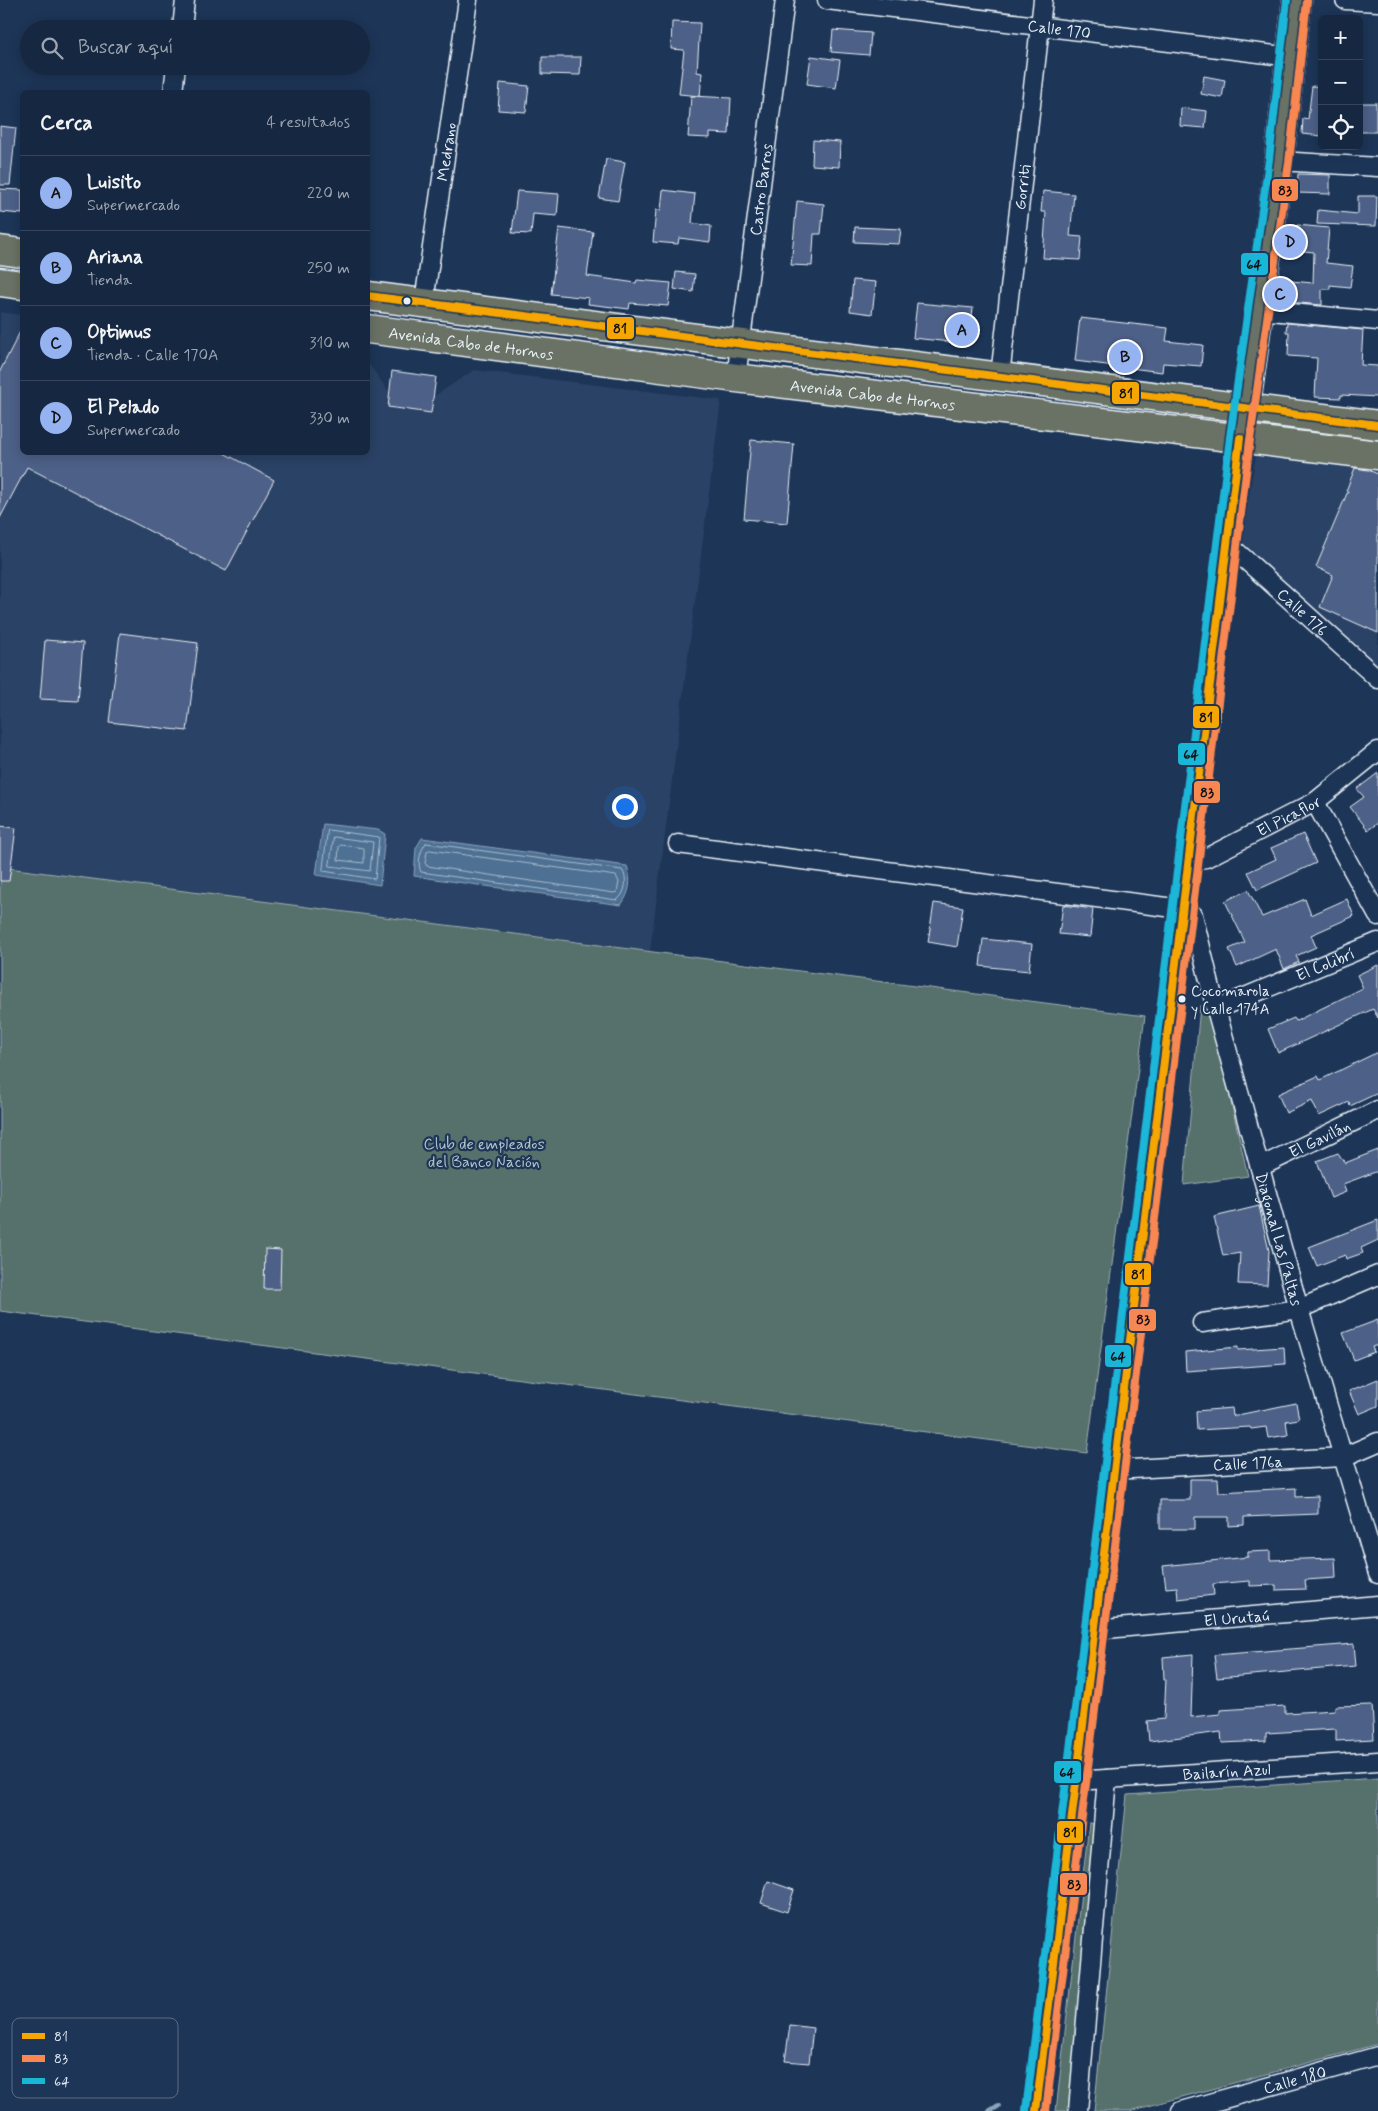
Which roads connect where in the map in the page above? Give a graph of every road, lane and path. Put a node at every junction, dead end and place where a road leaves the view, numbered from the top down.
1 (186, 0) edge
2 (468, 0) edge
3 (785, 0) edge
4 (827, 0) edge
5 (1043, 0) edge
6 (1297, 0) edge
7 (1345, 0) edge
8 (1378, 2) edge
9 (183, 20) edge
10 (1040, 28) junction
11 (1291, 58) junction
12 (175, 75) edge
13 (173, 90) edge
14 (1279, 161) junction
15 (1378, 167) edge
16 (0, 250) edge
17 (20, 253) edge
18 (0, 282) edge
19 (20, 285) edge
20 (370, 296) edge
21 (424, 302) junction
22 (1259, 310) junction
23 (1378, 321) edge
24 (370, 329) edge
25 (740, 343) junction
26 (1000, 376) junction
27 (736, 378) junction
28 (1245, 408) junction
29 (1378, 425) edge
30 (1240, 438) junction
31 (1378, 455) edge
32 (1227, 544) junction
33 (1378, 679) edge
34 (1378, 751) edge
35 (1315, 802) junction
36 (678, 844) dead end
37 (1188, 861) junction
38 (1182, 909) junction
39 (1378, 916) edge
40 (1378, 942) edge
41 (1216, 1009) junction
42 (1378, 1110) edge
43 (1260, 1166) junction
44 (1378, 1274) edge
45 (1299, 1309) junction
46 (1202, 1323) dead end
47 (1378, 1442) edge
48 (1343, 1457) junction
49 (1114, 1470) junction
50 (1378, 1574) edge
51 (1378, 1605) edge
52 (1095, 1630) junction
53 (1378, 1761) edge
54 (1107, 1779) junction
55 (1076, 1781) junction
56 (1378, 2056) edge
57 (1036, 2111) edge
58 (1078, 2111) edge
59 (1181, 2111) edge

1 - 9 street
2 - 21 street, Medrano
3 - 25 street, Castro Barros
4 - 10 street, Calle 170
5 - 10 street, Gorriti
6 - 11 main road
7 - 8 street
10 - 11 street, Calle 170
10 - 26 street, Gorriti
11 - 14 main road
12 - 13 street
14 - 15 street
14 - 22 main road
16 - 17 main road
18 - 19 main road
20 - 21 main road, Avenida Cabo de Hornos
21 - 25 main road, Avenida Cabo de Hornos
22 - 23 street
22 - 28 main road
24 - 27 main road, Avenida Cabo de Hornos
25 - 26 main road, Avenida Cabo de Hornos
25 - 27 street, Castro Barros
26 - 28 main road, Avenida Cabo de Hornos
27 - 30 main road, Avenida Cabo de Hornos
28 - 29 main road, Avenida Cabo de Hornos
28 - 30 main road
30 - 31 main road, Avenida Cabo de Hornos
30 - 32 main road
32 - 33 street, Calle 176
32 - 37 main road
34 - 35 street, El Picaflor
35 - 37 street, El Picaflor
35 - 39 street
36 - 38 street
37 - 38 main road
38 - 41 street, Diagonal Las Paltas
38 - 49 main road
40 - 41 street, El Colibrí
41 - 43 street, Diagonal Las Paltas
42 - 43 street, El Gavilán
43 - 45 street, Diagonal Las Paltas
44 - 45 street
45 - 46 street
45 - 48 street, Diagonal Las Paltas
47 - 48 street, Calle 176a
48 - 49 street, Calle 176a
48 - 50 street, Diagonal Las Paltas
49 - 52 main road
51 - 52 street, El Urutaú
52 - 55 main road
53 - 54 street, Bailarín Azul
54 - 55 street, Bailarín Azul
54 - 58 street
55 - 57 main road
56 - 59 street, Calle 180

